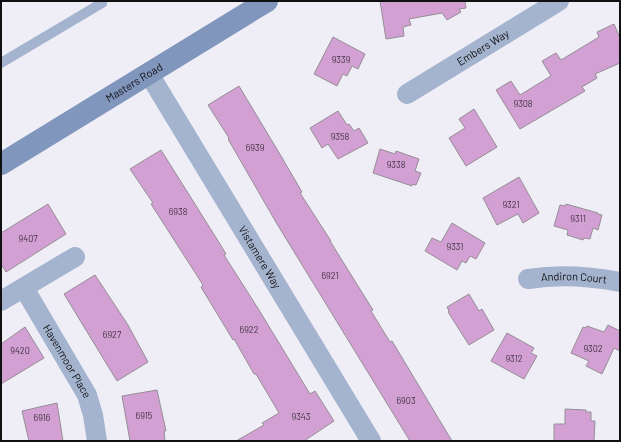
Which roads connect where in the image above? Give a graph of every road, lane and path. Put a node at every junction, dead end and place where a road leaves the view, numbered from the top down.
1 (101, 1) edge
2 (267, 1) edge
3 (559, 1) edge
4 (1, 63) edge
5 (149, 74) junction
6 (407, 94) dead end
7 (1, 164) edge
8 (75, 257) dead end
9 (528, 279) dead end
10 (620, 282) edge
11 (24, 288) junction
12 (1, 301) edge
13 (365, 439) edge
14 (97, 441) edge

1 - 4 lane
2 - 5 street, Masters Road
3 - 6 street, Embers Way
5 - 7 street, Masters Road
5 - 13 street, Vistamere Way
8 - 11 street
9 - 10 street, Andiron Court
11 - 12 street
11 - 14 street, Havenmoor Place

